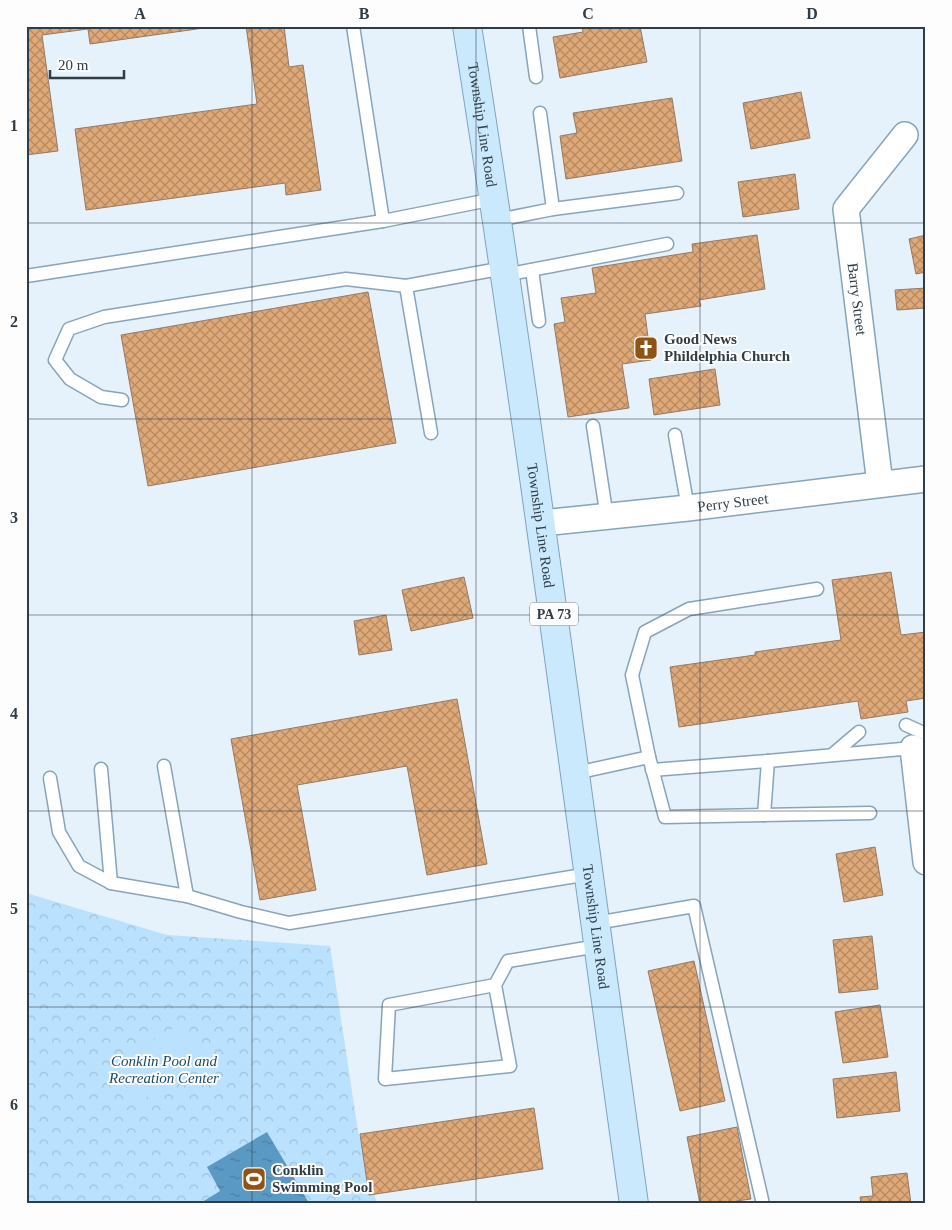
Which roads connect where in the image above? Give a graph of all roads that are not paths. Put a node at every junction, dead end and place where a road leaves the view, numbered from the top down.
1 (353, 26) edge
2 (467, 26) edge
3 (529, 26) edge
4 (536, 77) dead end
5 (540, 113) dead end
6 (905, 135) dead end
7 (677, 193) dead end
8 (553, 208) junction
9 (496, 210) junction
10 (383, 221) junction
11 (666, 244) dead end
12 (532, 270) junction
13 (504, 272) junction
14 (26, 276) edge
15 (406, 286) junction
16 (539, 321) dead end
17 (122, 400) dead end
18 (593, 426) dead end
19 (431, 433) dead end
20 (675, 435) dead end
21 (926, 479) edge
22 (880, 484) junction
23 (688, 508) junction
24 (607, 518) junction
25 (542, 524) junction
26 (817, 589) dead end
27 (860, 732) dead end
28 (918, 738) edge
29 (832, 755) junction
30 (649, 757) junction
31 (768, 761) junction
32 (164, 766) dead end
33 (100, 769) dead end
34 (652, 770) junction
35 (576, 773) junction
36 (50, 778) dead end
37 (870, 813) dead end
38 (764, 815) junction
39 (926, 862) edge
40 (589, 874) junction
41 (112, 883) junction
42 (187, 896) junction
43 (597, 934) junction
44 (496, 985) junction
45 (634, 1204) edge
46 (763, 1204) edge

1 - 10 lane
2 - 9 main road, Township Line Road / PA 73
3 - 4 lane
5 - 8 lane
6 - 22 street, Barry Street
7 - 8 lane
8 - 9 lane
9 - 10 lane
9 - 13 main road, Township Line Road / PA 73
10 - 14 lane
11 - 12 lane
12 - 13 lane
12 - 16 lane
13 - 15 lane
13 - 25 main road, Township Line Road / PA 73
15 - 17 lane
15 - 19 lane
18 - 24 lane
20 - 23 lane
21 - 22 street, Perry Street
22 - 23 street, Perry Street
23 - 24 street, Perry Street
24 - 25 street, Perry Street
25 - 35 main road, Township Line Road / PA 73
26 - 30 lane
27 - 29 lane
28 - 29 lane
28 - 39 street
29 - 31 lane
30 - 34 lane
30 - 35 lane
31 - 34 lane
31 - 38 lane
32 - 42 lane
33 - 41 lane
34 - 38 lane
35 - 40 main road, Township Line Road / PA 73
36 - 41 lane
37 - 38 lane
40 - 42 lane
40 - 43 main road, Township Line Road / PA 73
41 - 42 lane
43 - 44 lane
43 - 45 main road, Township Line Road / PA 73
43 - 46 lane
44 - 44 lane

